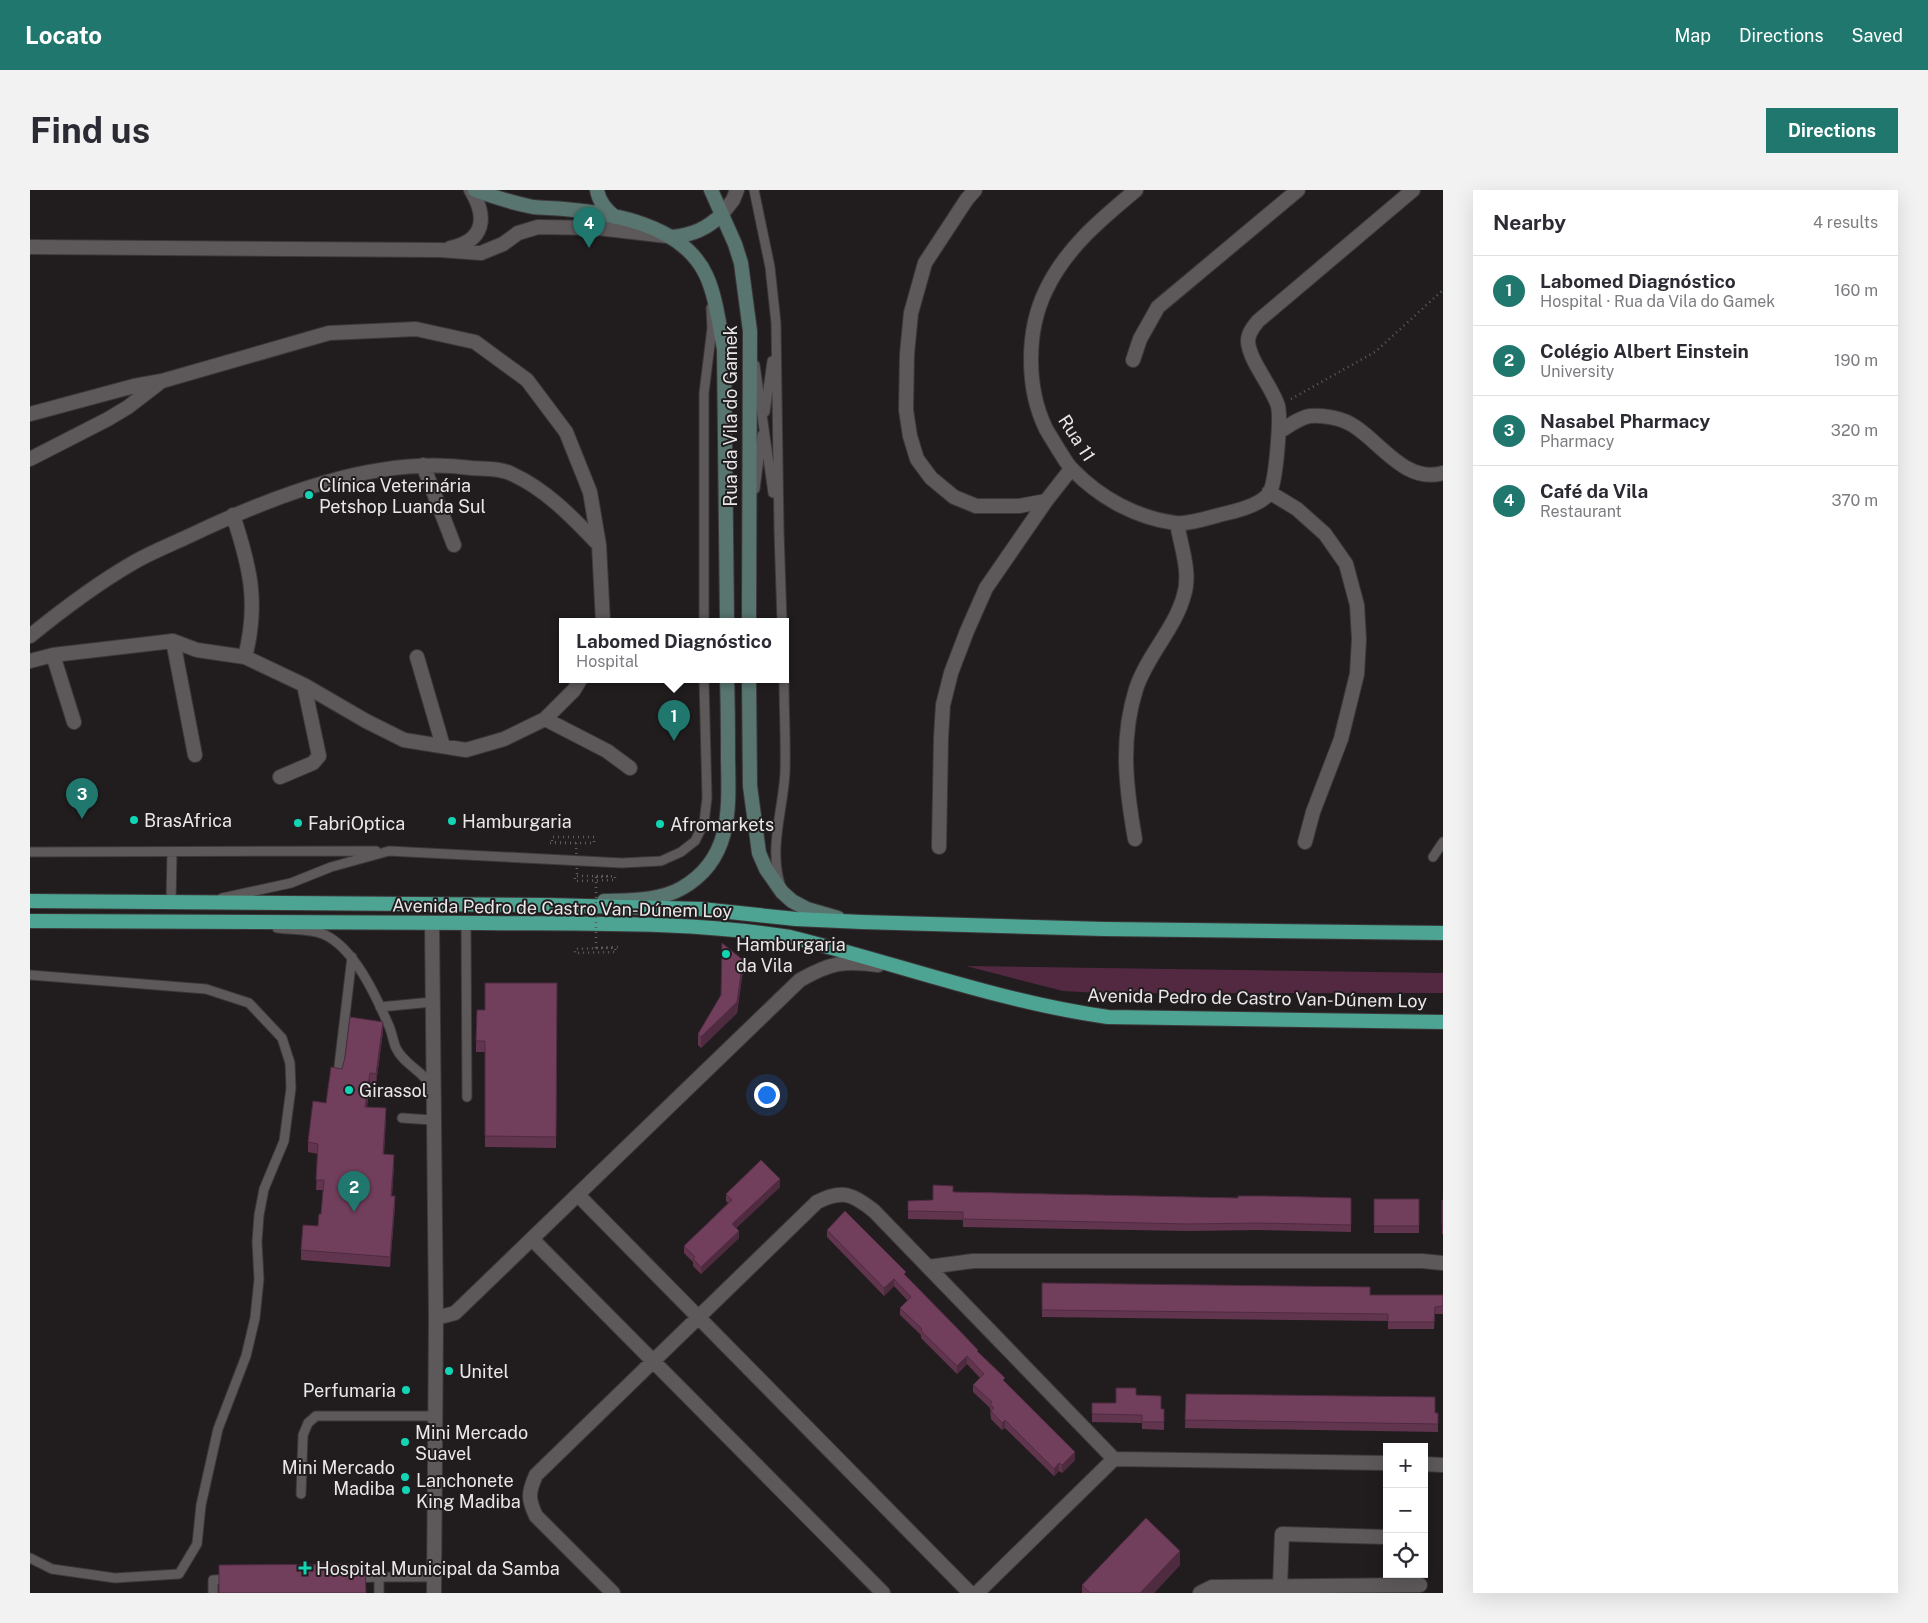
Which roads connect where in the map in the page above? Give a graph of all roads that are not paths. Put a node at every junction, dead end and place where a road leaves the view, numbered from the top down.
1 (473, 190) edge
2 (597, 190) edge
3 (711, 190) edge
4 (737, 190) edge
5 (754, 190) edge
6 (975, 190) edge
7 (1136, 190) edge
8 (1298, 190) edge
9 (1413, 190) edge
10 (722, 214) junction
11 (616, 217) junction
12 (672, 237) junction
13 (30, 247) edge
14 (440, 250) junction
15 (711, 293) junction
16 (750, 331) junction
17 (776, 331) junction
18 (1133, 360) dead end
19 (162, 381) junction
20 (30, 414) edge
21 (764, 424) junction
22 (1279, 432) junction
23 (30, 459) edge
24 (423, 465) junction
25 (1071, 469) junction
26 (1443, 473) edge
27 (1270, 492) junction
28 (1046, 501) junction
29 (233, 515) junction
30 (1177, 524) junction
31 (750, 529) junction
32 (779, 531) junction
33 (454, 545) dead end
34 (599, 545) junction
35 (603, 618) edge
36 (704, 618) edge
37 (726, 618) edge
38 (749, 618) edge
39 (782, 618) edge
40 (30, 636) edge
41 (173, 641) junction
42 (53, 655) junction
43 (245, 657) junction
44 (417, 657) dead end
45 (30, 660) edge
46 (578, 683) edge
47 (704, 683) edge
48 (727, 683) edge
49 (749, 683) edge
50 (784, 683) edge
51 (304, 685) junction
52 (545, 719) junction
53 (74, 722) dead end
54 (443, 746) junction
55 (195, 755) dead end
56 (630, 768) dead end
57 (280, 777) dead end
58 (1135, 839) dead end
59 (1305, 842) dead end
60 (1443, 842) edge
61 (939, 847) dead end
62 (388, 851) junction
63 (30, 852) edge
64 (172, 852) junction
65 (1433, 857) dead end
66 (782, 892) junction
67 (30, 901) edge
68 (171, 902) junction
69 (199, 902) junction
70 (605, 904) junction
71 (548, 905) junction
72 (30, 921) edge
73 (235, 922) junction
74 (862, 922) junction
75 (432, 923) junction
76 (466, 923) junction
77 (1443, 933) edge
78 (352, 957) junction
79 (915, 971) junction
80 (30, 975) edge
81 (432, 1002) junction
82 (380, 1007) junction
83 (1443, 1022) edge
84 (339, 1066) edge
85 (433, 1090) junction
86 (467, 1097) dead end
87 (402, 1118) dead end
88 (434, 1120) junction
89 (578, 1195) junction
90 (532, 1239) junction
91 (1443, 1263) edge
92 (928, 1267) junction
93 (698, 1317) junction
94 (436, 1318) junction
95 (654, 1361) junction
96 (435, 1416) junction
97 (1114, 1459) junction
98 (1383, 1463) edge
99 (1428, 1464) edge
100 (1443, 1465) edge
101 (300, 1494) dead end
102 (1383, 1537) edge
103 (30, 1558) edge
104 (379, 1577) junction
105 (434, 1577) junction
106 (350, 1578) edge
107 (243, 1579) edge
108 (1420, 1584) edge
109 (1280, 1586) junction
110 (601, 1587) edge
111 (213, 1593) edge
112 (379, 1593) edge
113 (434, 1593) edge
114 (613, 1593) edge
115 (883, 1593) edge
116 (970, 1593) edge
117 (977, 1593) edge
118 (1200, 1593) edge

1 - 11 main road, Rua da Vila do Gamek
1 - 14 street
2 - 11 main road
3 - 10 main road, Rua da Vila do Gamek
4 - 10 street
5 - 17 lane
6 - 28 street
7 - 25 street, Rua 11
8 - 18 street
9 - 22 street
10 - 12 main road
10 - 16 main road, Rua da Vila do Gamek
11 - 12 main road, Rua da Vila do Gamek
12 - 14 street
12 - 15 main road, Rua da Vila do Gamek
13 - 14 street
15 - 36 lane, Rua da Vila do Gamek
15 - 37 main road, Rua da Vila do Gamek
16 - 21 lane
16 - 31 main road, Rua da Vila do Gamek
17 - 21 lane
17 - 32 lane
19 - 20 street
19 - 23 street
19 - 34 street
21 - 31 lane
21 - 32 lane
22 - 26 street
22 - 27 street
24 - 29 street
24 - 33 street
24 - 34 street
25 - 28 street
25 - 30 street, Rua 11
27 - 30 street, Rua 11
27 - 59 street
28 - 61 street
29 - 40 street
29 - 43 street
30 - 58 street
31 - 38 main road, Rua da Vila do Gamek
32 - 39 lane
34 - 35 street
41 - 42 street
41 - 43 street
41 - 55 street
42 - 45 street
42 - 53 street
43 - 51 street
44 - 54 street
46 - 52 street
47 - 62 lane
48 - 70 main road
49 - 66 main road
50 - 66 lane
51 - 54 street
51 - 57 street
52 - 54 street
52 - 56 street
60 - 65 lane
62 - 64 lane
62 - 69 lane
63 - 64 lane
64 - 68 lane
66 - 74 main road
67 - 68 highway, Avenida Pedro de Castro Van-Dúnem Loy
68 - 69 highway, Avenida Pedro de Castro Van-Dúnem Loy
69 - 71 highway, Avenida Pedro de Castro Van-Dúnem Loy
70 - 71 main road
70 - 71 highway, Avenida Pedro de Castro Van-Dúnem Loy
70 - 74 highway, Avenida Pedro de Castro Van-Dúnem Loy
72 - 73 highway, Avenida Pedro de Castro Van-Dúnem Loy
73 - 75 highway, Avenida Pedro de Castro Van-Dúnem Loy
73 - 78 lane
74 - 77 highway, Avenida Pedro de Castro Van-Dúnem Loy
75 - 76 highway, Avenida Pedro de Castro Van-Dúnem Loy
75 - 81 street
76 - 79 highway, Avenida Pedro de Castro Van-Dúnem Loy
76 - 86 lane
78 - 82 lane
78 - 84 lane
79 - 83 highway, Avenida Pedro de Castro Van-Dúnem Loy
79 - 89 street
80 - 103 lane
81 - 82 lane
81 - 85 street
82 - 85 lane
85 - 88 street
87 - 88 lane
88 - 94 street
89 - 90 street
89 - 93 street
90 - 94 street
90 - 95 street
91 - 92 street
92 - 93 street
92 - 97 street
93 - 95 street
93 - 116 street
94 - 96 street
95 - 110 street
95 - 115 street
96 - 101 lane
96 - 105 street
97 - 98 street
97 - 117 street
99 - 100 street
102 - 109 street
104 - 105 lane
104 - 106 lane
104 - 112 lane
105 - 113 street
107 - 111 lane
108 - 109 street
109 - 118 street
110 - 114 street

